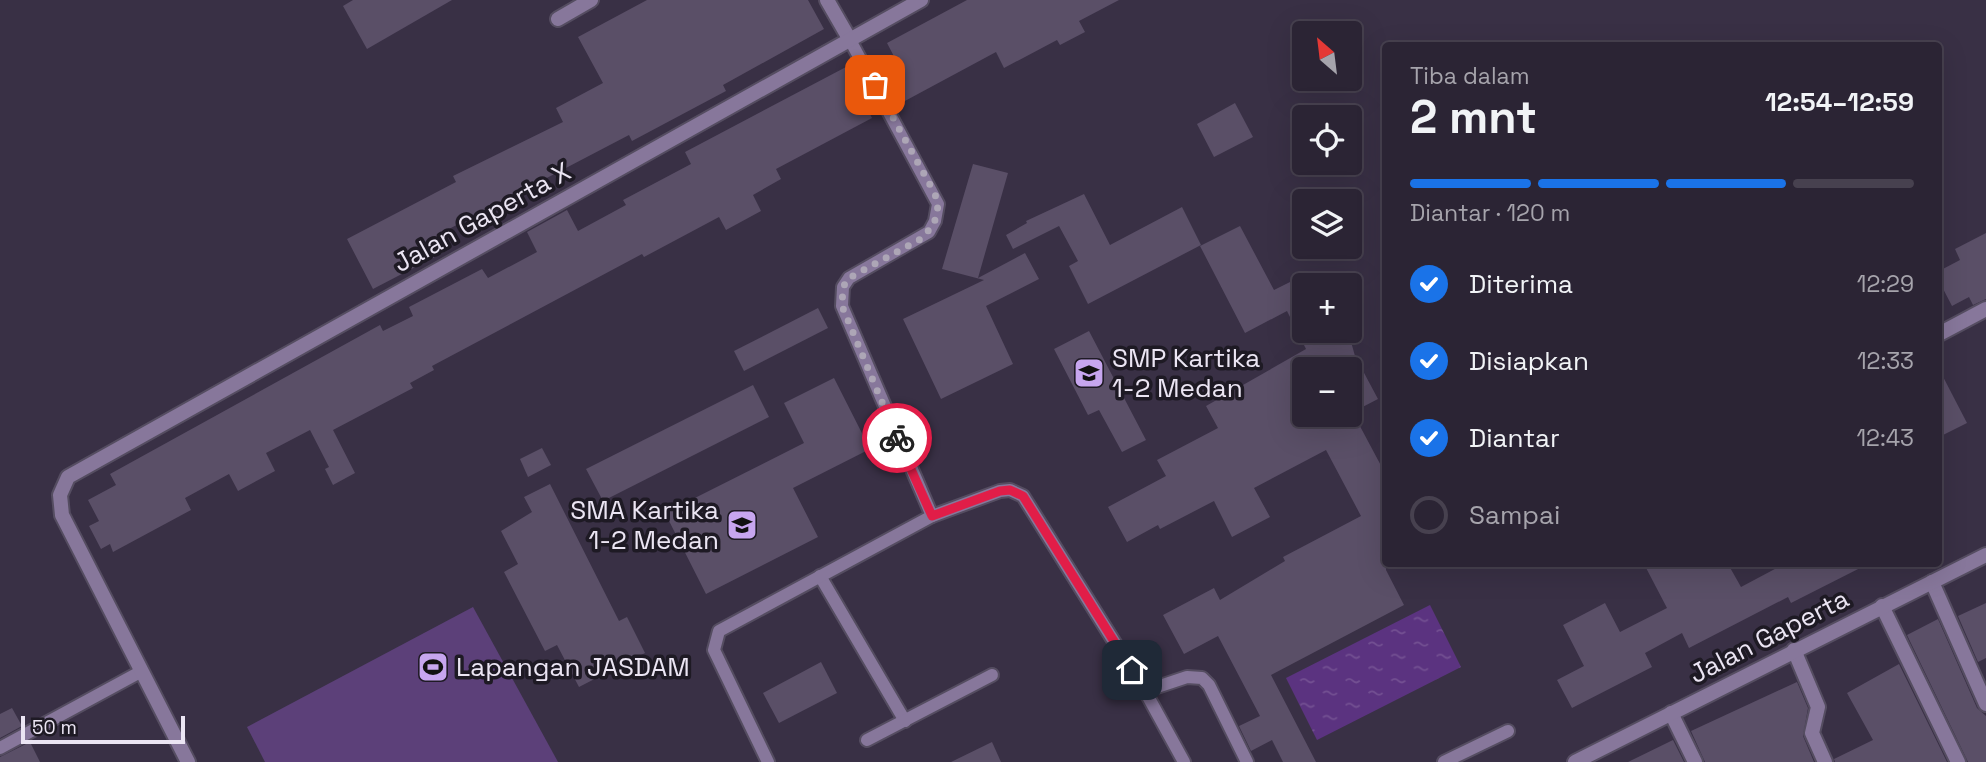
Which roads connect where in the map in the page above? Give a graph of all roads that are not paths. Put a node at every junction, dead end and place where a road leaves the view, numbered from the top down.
1 (591, 0) edge
2 (827, 0) edge
3 (921, 0) edge
4 (558, 19) dead end
5 (850, 40) junction
6 (1986, 309) edge
7 (1942, 332) edge
8 (932, 516) junction
9 (1986, 555) edge
10 (820, 576) junction
11 (1932, 582) junction
12 (1882, 606) junction
13 (1794, 650) junction
14 (142, 671) junction
15 (992, 675) dead end
16 (1145, 691) junction
17 (1986, 704) edge
18 (1671, 713) junction
19 (905, 721) junction
20 (1508, 731) dead end
21 (867, 740) dead end
22 (0, 748) edge
23 (1596, 757) edge
24 (188, 762) edge
25 (768, 762) edge
26 (1184, 762) edge
27 (1247, 762) edge
28 (1444, 762) edge
29 (1575, 762) edge
30 (1695, 762) edge
31 (1825, 762) edge
32 (1958, 762) edge

1 - 4 street
2 - 5 street
3 - 5 street, Jalan Gaperta X
5 - 8 lane
5 - 14 street, Jalan Gaperta X
6 - 7 street
8 - 10 lane
8 - 16 lane
9 - 11 street, Jalan Gaperta
10 - 19 lane
10 - 25 lane
11 - 12 street, Jalan Gaperta
11 - 17 street
12 - 13 street, Jalan Gaperta
12 - 32 street
13 - 18 street, Jalan Gaperta
13 - 31 street
14 - 22 lane
14 - 24 street
15 - 19 lane
16 - 26 lane
16 - 27 lane
18 - 23 street, Jalan Gaperta
18 - 30 street
19 - 21 lane
20 - 28 lane
23 - 29 street, Jalan Gaperta

